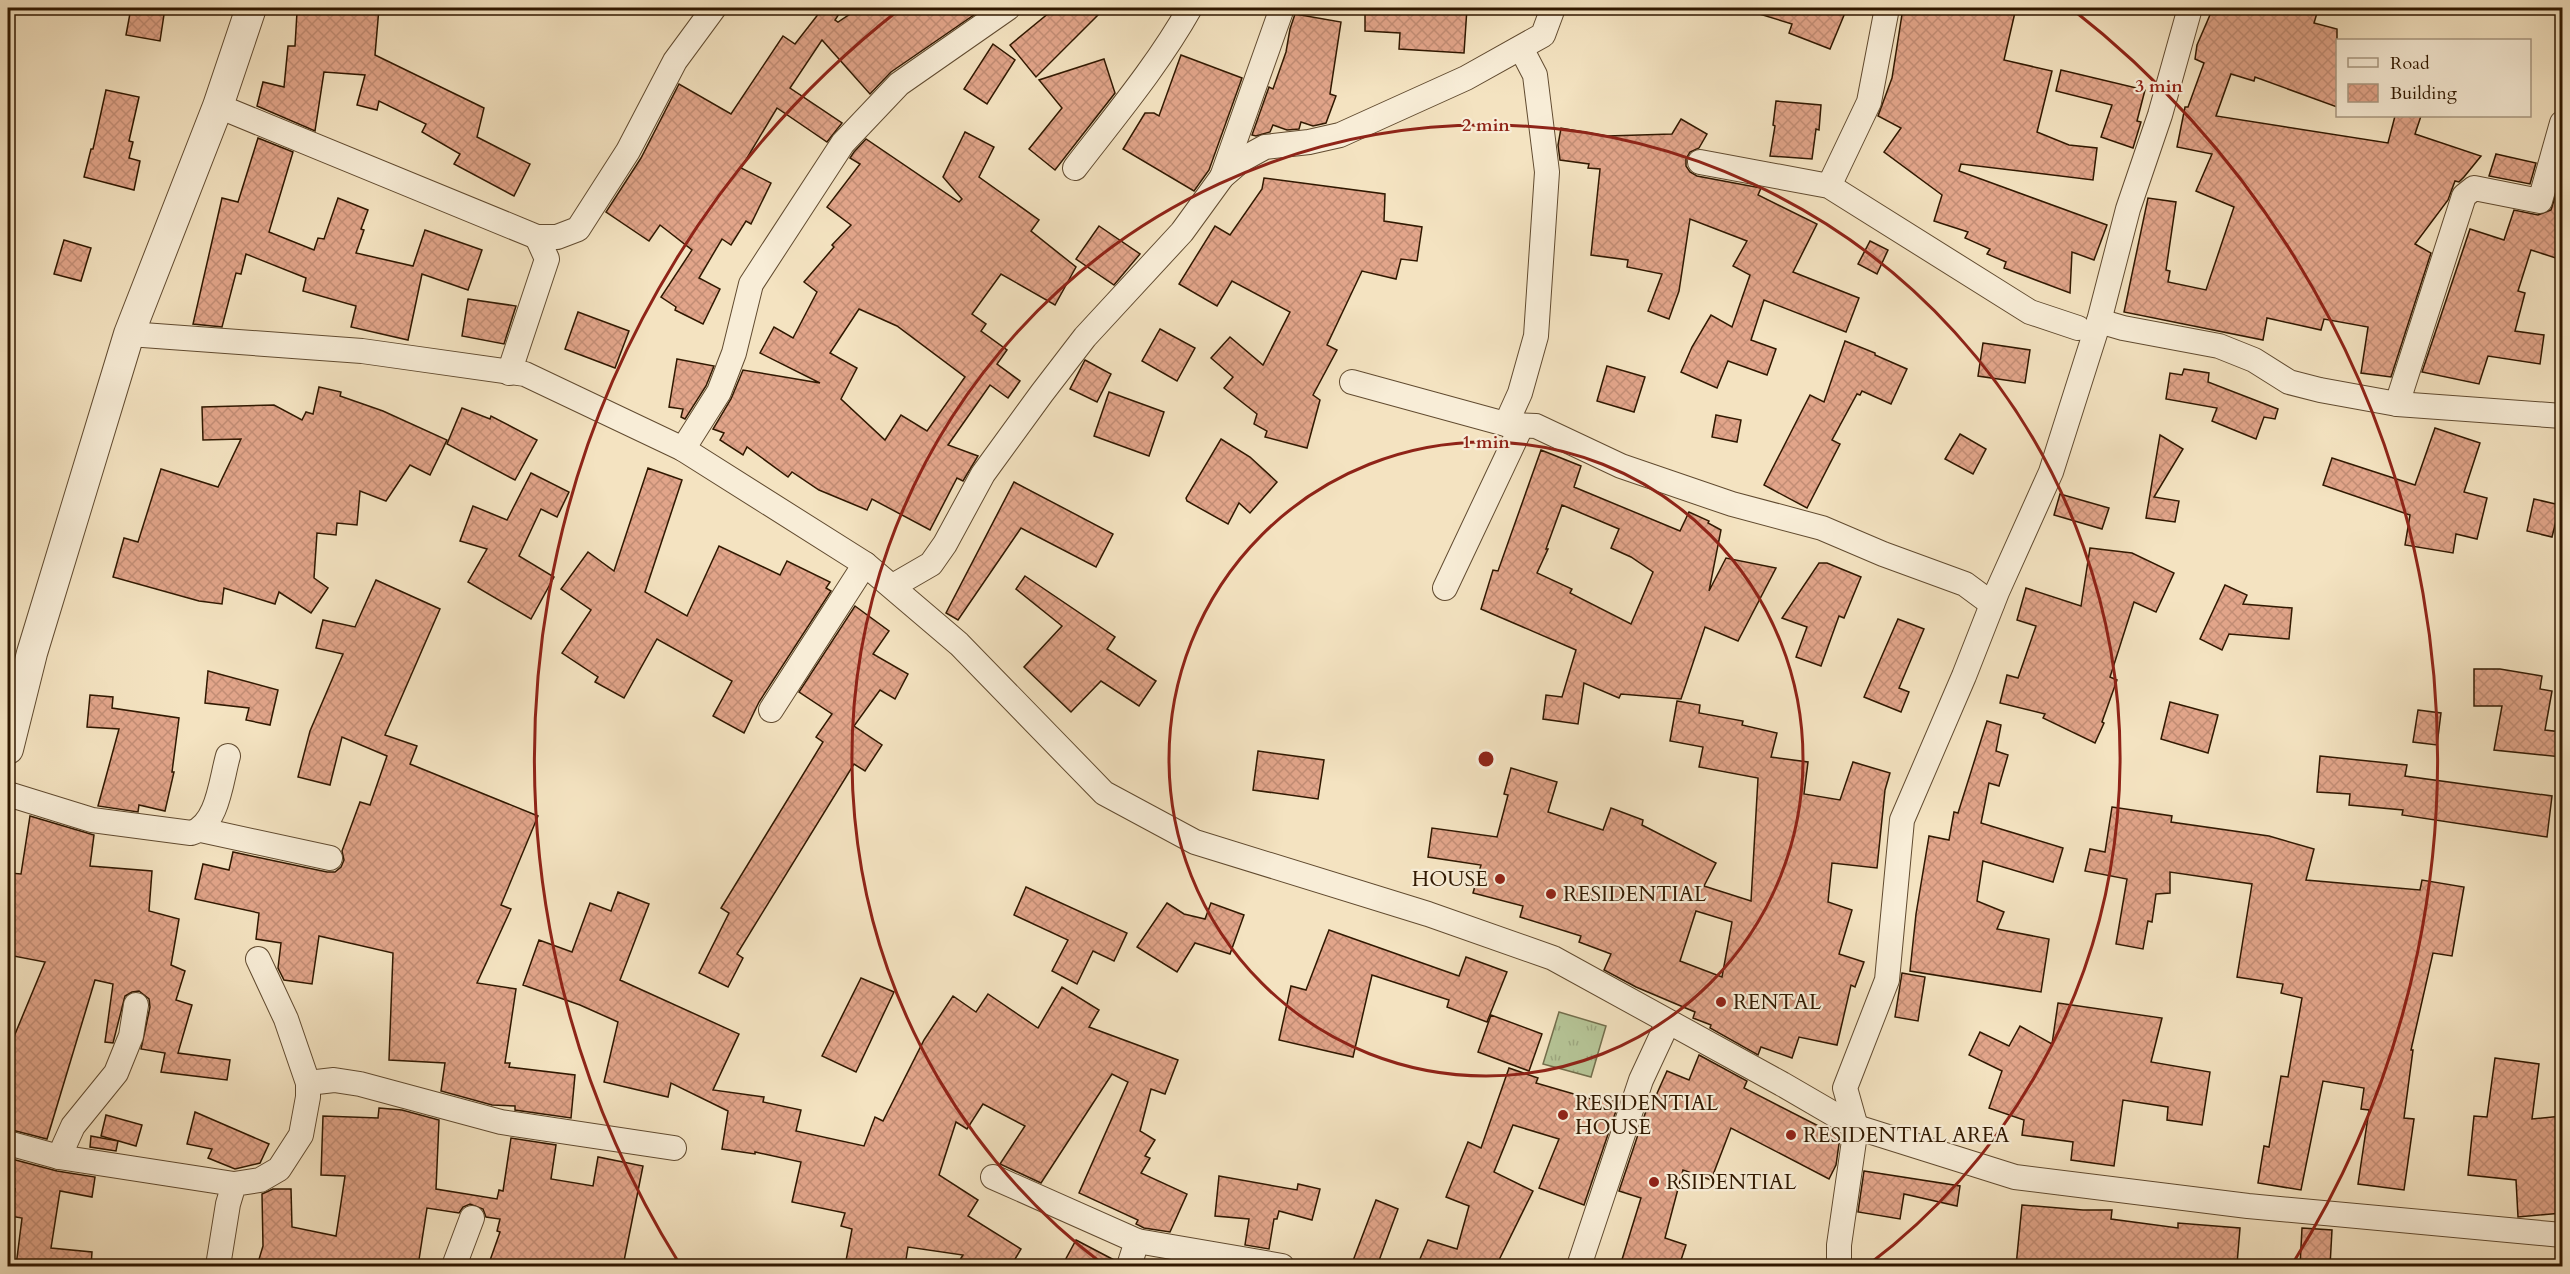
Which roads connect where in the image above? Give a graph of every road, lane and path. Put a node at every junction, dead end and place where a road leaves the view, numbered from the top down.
1 (251, 8) edge
2 (714, 8) edge
3 (1008, 8) edge
4 (1191, 8) edge
5 (1280, 8) edge
6 (1553, 8) edge
7 (1887, 8) edge
8 (2190, 8) edge
9 (1517, 50) junction
10 (218, 106) junction
11 (2562, 123) edge
12 (1700, 162) dead end
13 (1075, 168) dead end
14 (1221, 177) junction
15 (1829, 186) junction
16 (537, 237) junction
17 (2088, 325) junction
18 (129, 334) junction
19 (509, 373) junction
20 (1352, 382) dead end
21 (2397, 404) junction
22 (2562, 416) edge
23 (1514, 425) junction
24 (683, 449) junction
25 (865, 564) junction
26 (892, 586) junction
27 (1445, 588) dead end
28 (1992, 604) junction
29 (771, 710) dead end
30 (8, 749) edge
31 (228, 756) dead end
32 (8, 794) edge
33 (201, 830) junction
34 (330, 858) dead end
35 (258, 959) dead end
36 (136, 1005) dead end
37 (1668, 1022) junction
38 (308, 1083) junction
39 (1856, 1127) junction
40 (8, 1143) edge
41 (674, 1148) dead end
42 (59, 1157) junction
43 (993, 1177) dead end
44 (234, 1184) junction
45 (472, 1218) dead end
46 (2562, 1235) edge
47 (1137, 1241) junction
48 (218, 1266) edge
49 (454, 1266) edge
50 (1128, 1266) edge
51 (1282, 1266) edge
52 (1579, 1266) edge
53 (1839, 1266) edge

1 - 10 street
2 - 16 street
3 - 24 street
4 - 13 street
5 - 14 street
6 - 9 street
7 - 15 street
8 - 17 street
9 - 14 street
9 - 23 street
10 - 16 street
10 - 18 street
11 - 21 street
12 - 15 street
14 - 26 street
15 - 17 street
16 - 19 street
17 - 21 street
17 - 28 street
18 - 19 street
18 - 30 street
19 - 24 street
20 - 23 street
21 - 22 street
23 - 27 street
23 - 28 street
24 - 25 street
25 - 26 street
25 - 29 street
26 - 37 street
28 - 39 street
31 - 33 street
32 - 33 street
33 - 34 street
35 - 38 street
36 - 42 street
37 - 39 street
37 - 52 street
38 - 41 street
38 - 44 street
39 - 46 street
39 - 53 street
40 - 42 street
42 - 44 street
43 - 47 street
44 - 48 street
45 - 49 street
47 - 50 street
47 - 51 street

